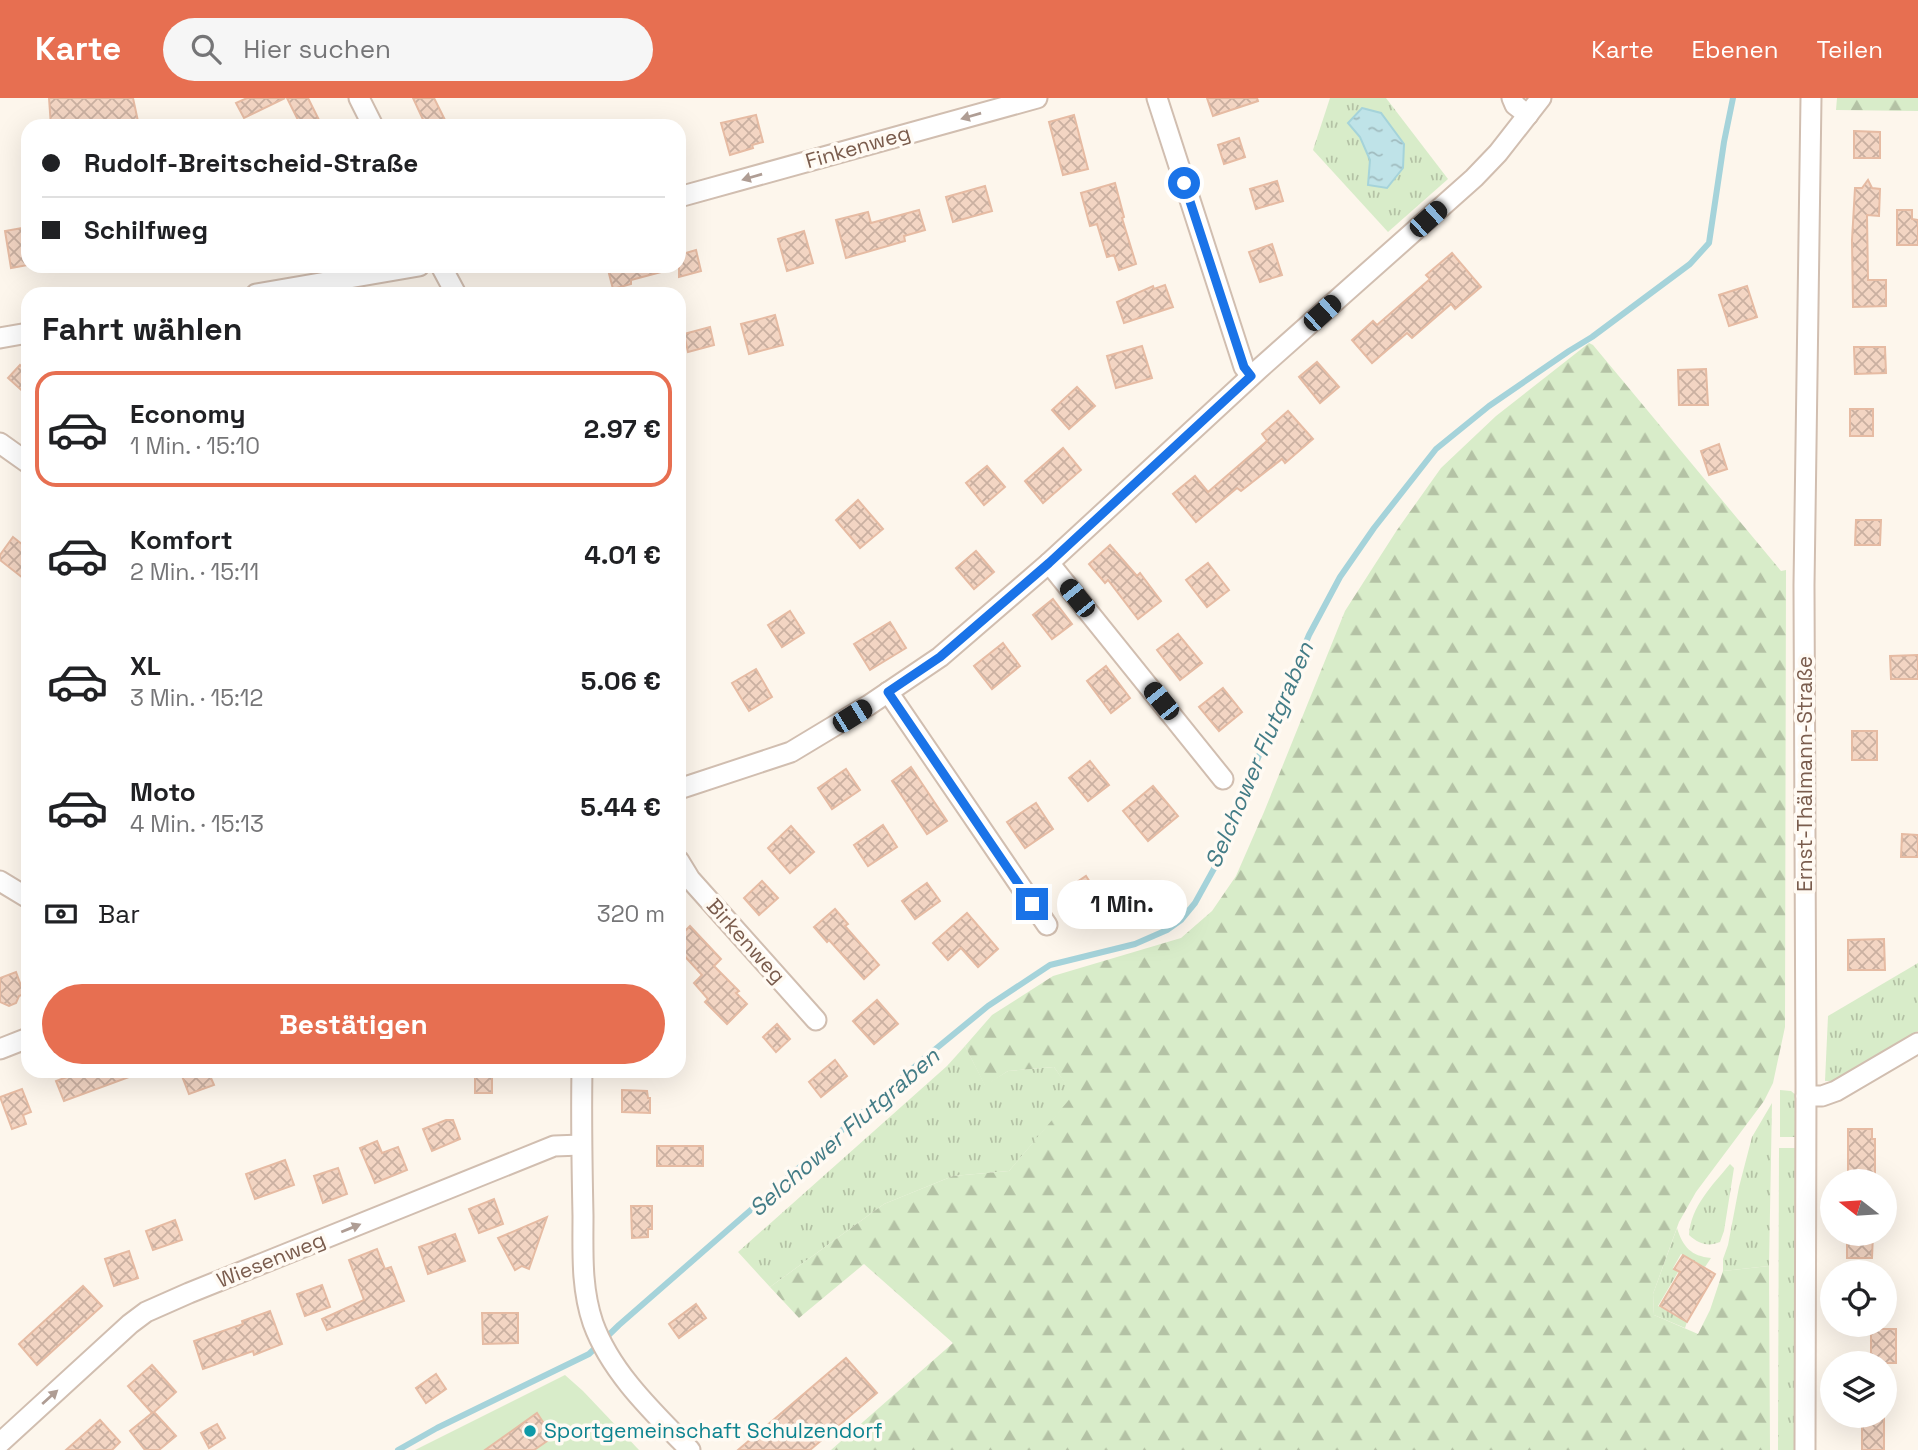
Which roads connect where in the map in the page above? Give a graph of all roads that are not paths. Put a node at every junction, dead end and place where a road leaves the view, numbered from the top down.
1 (359, 98) edge
2 (1037, 98) edge
3 (1157, 98) edge
4 (1513, 98) edge
5 (1541, 98) edge
6 (1811, 98) edge
7 (1528, 115) junction
8 (370, 119) edge
9 (686, 195) edge
10 (378, 273) edge
11 (297, 287) edge
12 (21, 334) edge
13 (0, 338) edge
14 (1251, 376) junction
15 (0, 443) edge
16 (21, 458) edge
17 (1049, 563) junction
18 (888, 692) junction
19 (1223, 779) dead end
20 (686, 787) edge
21 (686, 872) edge
22 (0, 881) edge
23 (21, 894) edge
24 (1047, 925) dead end
25 (816, 1020) dead end
26 (21, 1041) edge
27 (1918, 1043) edge
28 (0, 1049) edge
29 (582, 1078) edge
30 (1806, 1096) junction
31 (581, 1145) junction
32 (0, 1443) edge
33 (691, 1450) edge
34 (1805, 1450) edge

1 - 8 street
2 -> 9 street, Finkenweg
3 - 14 street
4 - 7 street
5 - 7 street
6 - 30 street, Ernst-Thälmann-Straße
7 - 14 street
10 - 11 street
12 - 13 street
14 - 17 street
15 - 16 street
17 - 18 street
17 - 19 street
18 - 20 street
18 - 24 street
21 - 25 street, Birkenweg
22 - 23 street
26 - 28 street
27 - 30 street
29 - 31 street
30 - 34 street, Ernst-Thälmann-Straße
32 -> 31 street, Wiesenweg
31 - 33 street

